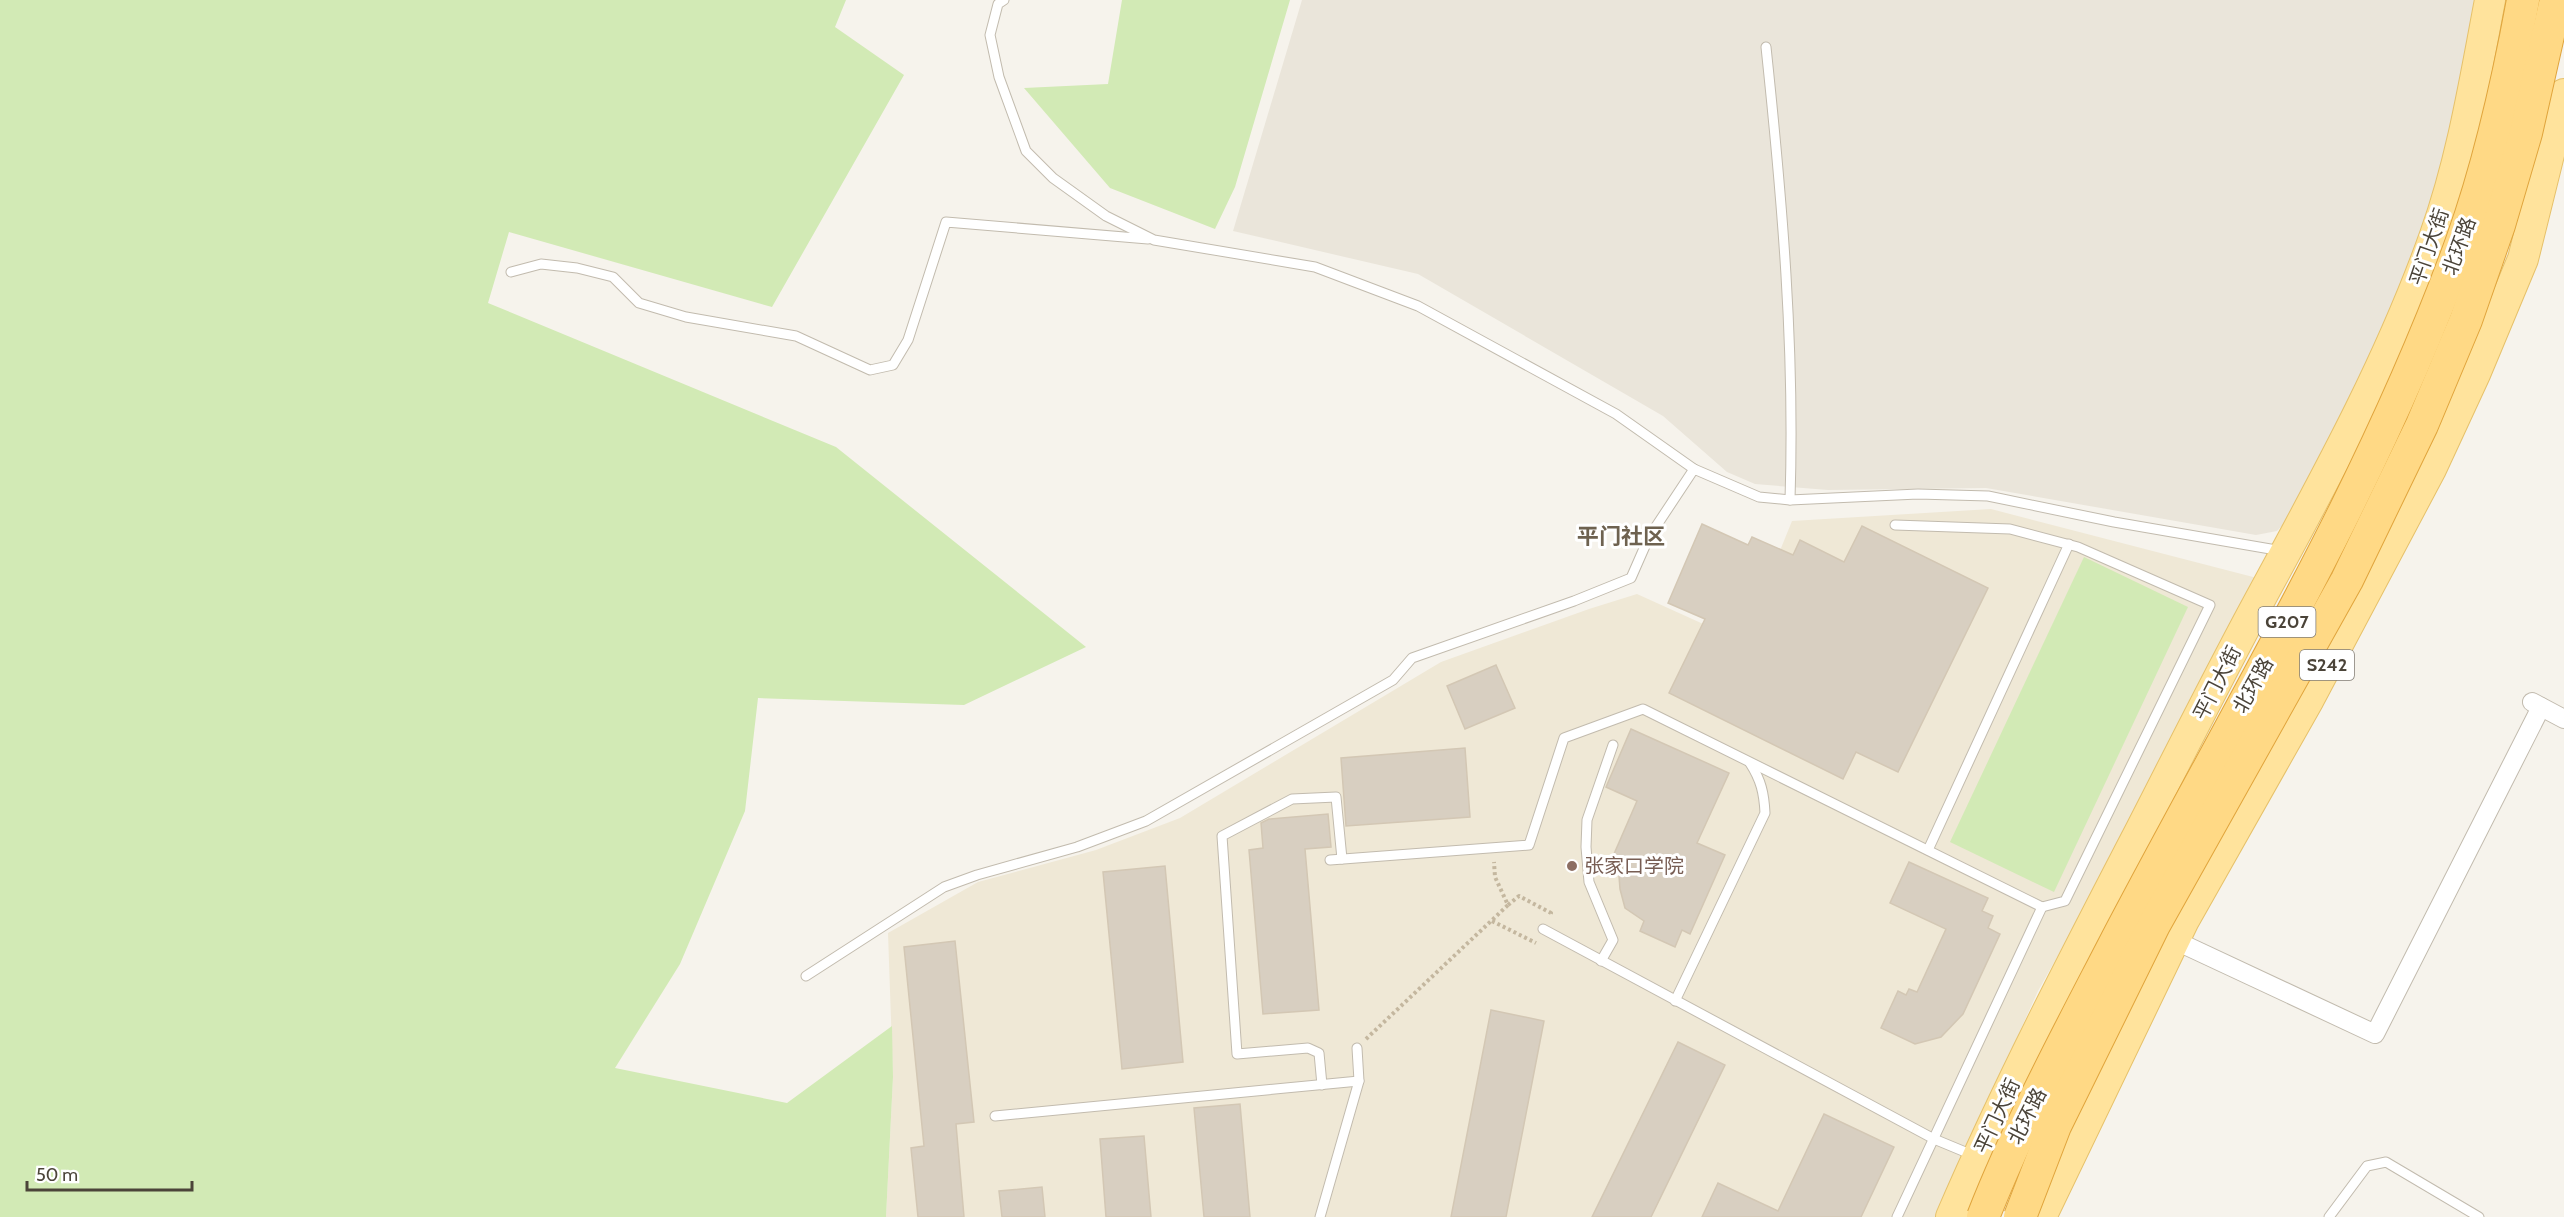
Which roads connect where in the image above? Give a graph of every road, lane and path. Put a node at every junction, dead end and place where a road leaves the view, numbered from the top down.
1 (1004, 0) edge
2 (2490, 0) edge
3 (2523, 0) edge
4 (2556, 0) edge
5 (1766, 47) dead end
6 (2564, 94) edge
7 (1154, 240) junction
8 (511, 272) dead end
9 (1694, 469) junction
10 (1790, 500) junction
11 (1895, 525) dead end
12 (2069, 544) junction
13 (2287, 552) junction
14 (2251, 616) junction
15 (2330, 659) junction
16 (2564, 719) edge
17 (1613, 745) dead end
18 (1750, 763) junction
19 (1492, 847) junction
20 (1928, 850) junction
21 (1342, 859) junction
22 (1330, 860) dead end
23 (1508, 905) junction
24 (2042, 907) junction
25 (1492, 921) junction
26 (1543, 929) junction
27 (2174, 940) junction
28 (1602, 962) junction
29 (806, 976) dead end
30 (1675, 1001) junction
31 (1357, 1048) joint
32 (1359, 1081) junction
33 (1322, 1084) junction
34 (995, 1116) dead end
35 (1934, 1139) junction
36 (1974, 1163) junction
37 (2044, 1212) edge
38 (1320, 1217) edge
39 (1897, 1217) edge
40 (1952, 1217) edge
41 (1983, 1217) edge
42 (2020, 1217) edge
43 (2329, 1217) edge
44 (2479, 1217) edge

1 - 7 lane
2 - 13 main road, 平门大街
3 - 41 highway, 北环路 / G207, bridge
4 - 42 highway, 北环路 / G207, bridge
5 - 10 lane
6 - 15 main road, S242
7 - 8 lane
7 - 9 lane
9 - 10 lane
9 - 29 lane
10 - 13 lane
11 - 12 lane
12 - 20 lane
12 - 24 lane
13 - 14 main road, 平门大街
14 - 15 main road
14 - 36 main road, 平门大街
15 - 27 main road, S242
16 - 27 street
17 - 28 lane
18 - 19 lane
18 - 20 lane
18 - 30 lane
19 - 21 lane
19 - 23 path
20 - 24 lane
21 - 22 lane
21 - 33 lane
23 - 25 path
23 - 26 path
24 - 35 lane
25 - 26 path
25 - 31 path
26 - 28 lane
27 - 37 main road, S242
28 - 30 lane
30 - 35 lane
31 - 32 lane
32 - 33 lane
32 - 38 lane
33 - 34 lane
35 - 36 lane
35 - 39 lane
36 - 37 main road
36 - 40 main road, 平门大街
43 - 44 lane

